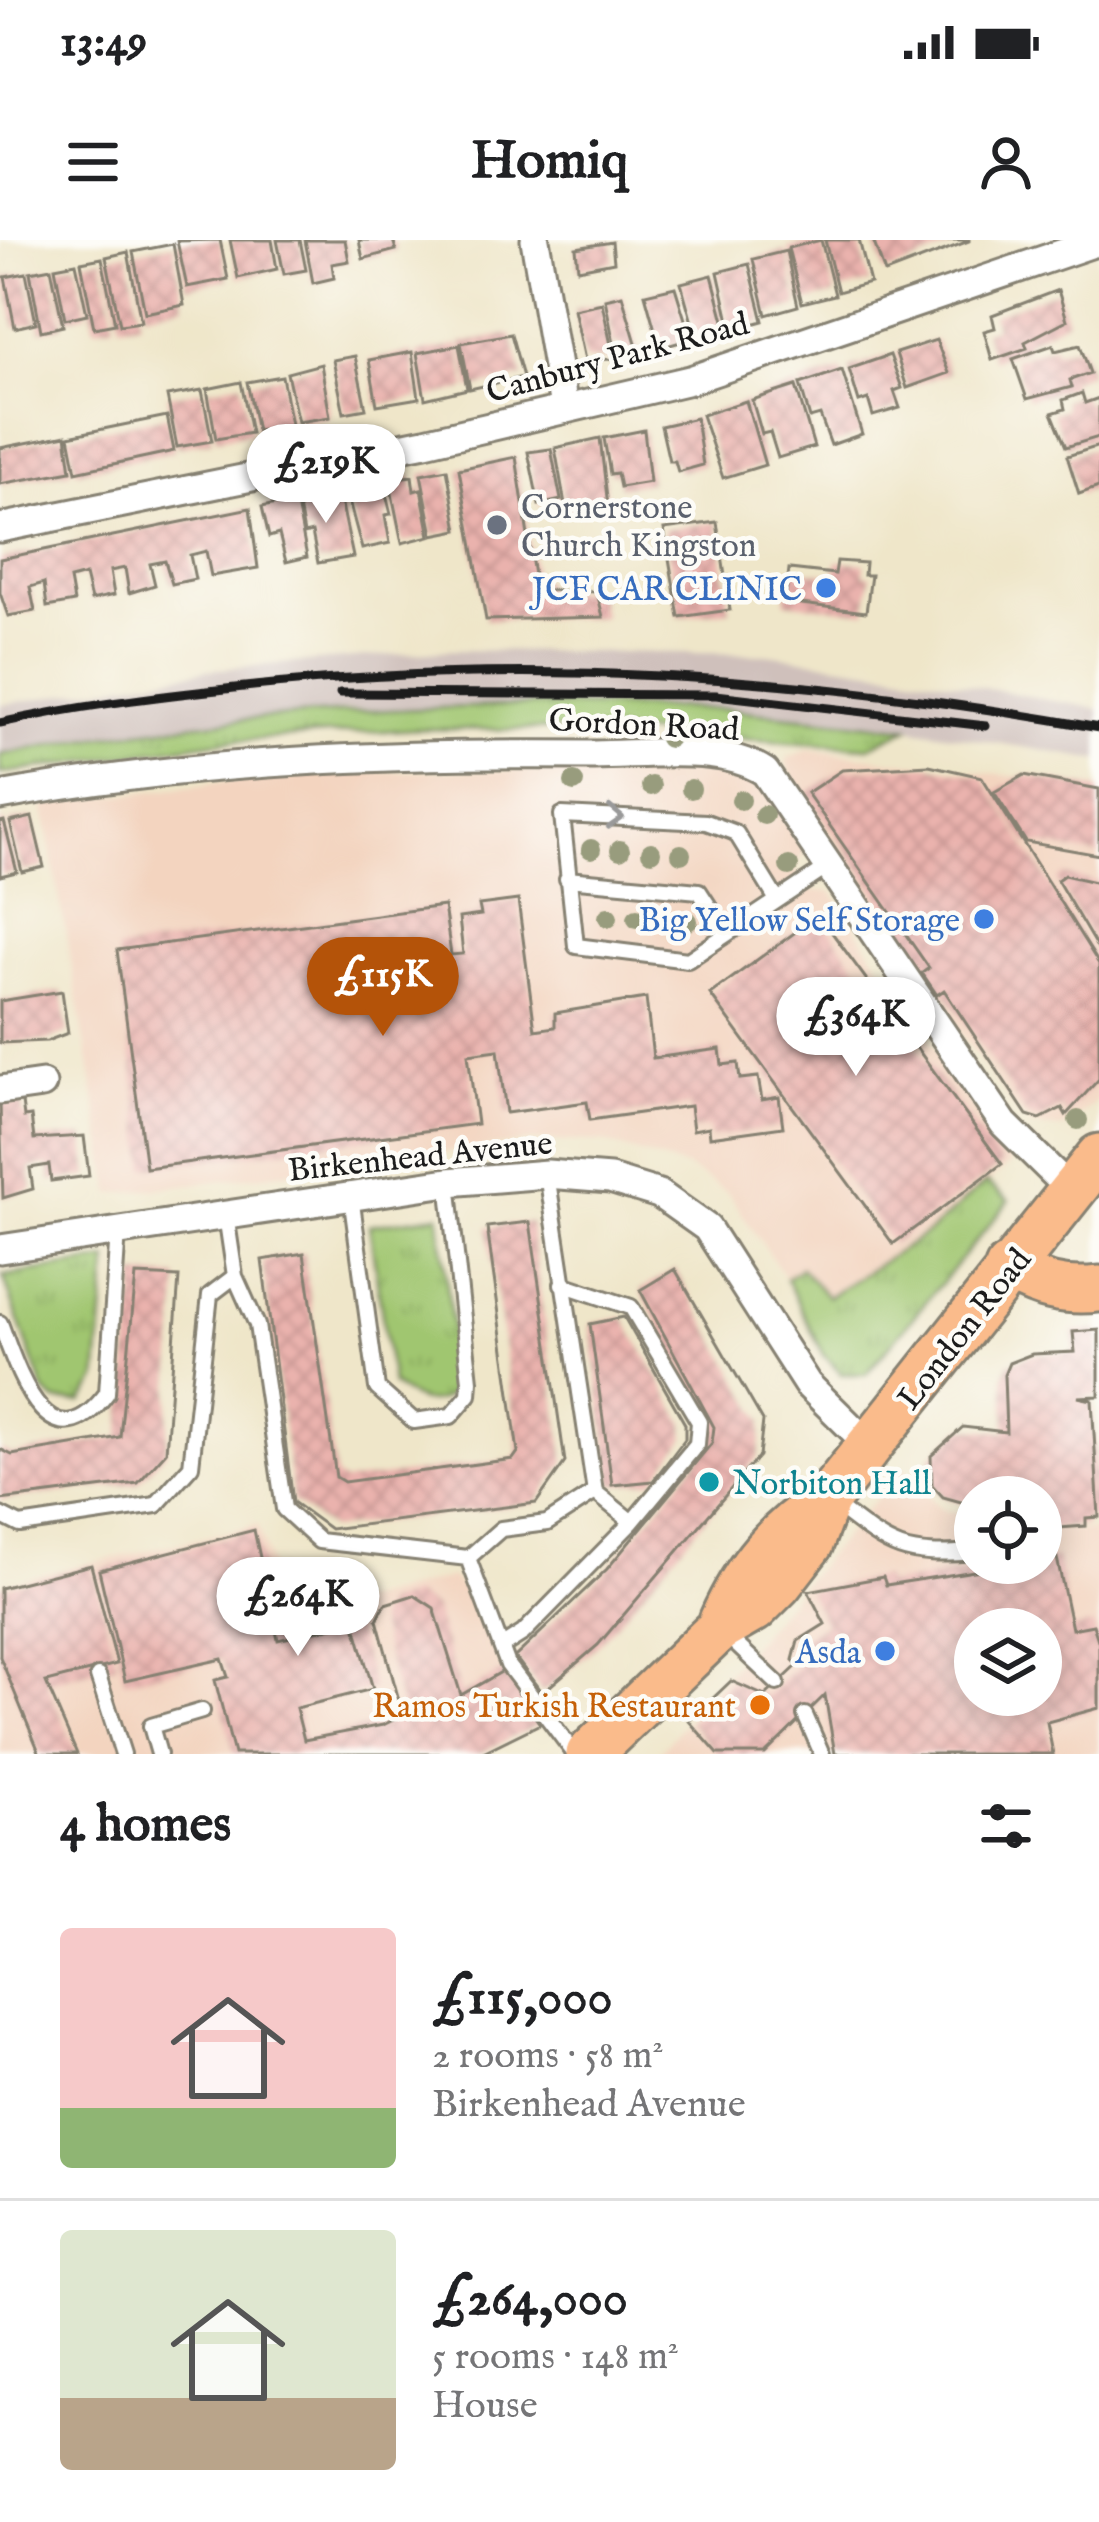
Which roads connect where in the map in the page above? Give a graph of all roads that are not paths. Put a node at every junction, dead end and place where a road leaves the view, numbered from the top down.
1 (535, 240) edge
2 (1098, 241) edge
3 (564, 407) junction
4 (0, 528) edge
5 (0, 796) edge
6 (829, 866) junction
7 (567, 879) junction
8 (777, 900) junction
9 (727, 934) junction
10 (42, 1084) dead end
11 (0, 1090) edge
12 (1085, 1173) edge
13 (548, 1174) junction
14 (448, 1182) junction
15 (351, 1196) junction
16 (226, 1215) junction
17 (118, 1231) junction
18 (0, 1249) edge
19 (1008, 1268) junction
20 (235, 1276) junction
21 (562, 1284) junction
22 (1099, 1289) edge
23 (0, 1323) edge
24 (870, 1446) junction
25 (595, 1492) junction
26 (827, 1499) junction
27 (0, 1515) edge
28 (632, 1522) junction
29 (954, 1554) edge
30 (468, 1558) junction
31 (719, 1629) junction
32 (504, 1645) junction
33 (98, 1676) dead end
34 (777, 1683) dead end
35 (202, 1712) dead end
36 (805, 1715) dead end
37 (123, 1754) edge
38 (159, 1754) edge
39 (575, 1754) edge
40 (590, 1754) edge
41 (822, 1754) edge

1 - 3 street
2 - 3 street, Canbury Park Road
3 - 4 street, Canbury Park Road
5 - 6 street, Gordon Road
6 - 8 lane
6 - 12 street, Gordon Road
7 -> 8 lane
7 - 9 lane
7 - 9 lane
8 - 9 lane
10 - 11 street
12 - 19 main road, London Road
13 - 14 street, Birkenhead Avenue
13 - 21 lane
13 - 24 street, Birkenhead Avenue
14 - 15 street, Birkenhead Avenue
14 - 15 lane
15 - 16 street, Birkenhead Avenue
16 - 17 street, Birkenhead Avenue
16 - 20 lane
17 - 18 street, Birkenhead Avenue
17 - 23 lane
19 - 22 main road
19 - 24 main road, London Road
20 - 27 lane
20 - 30 lane
21 - 25 lane
21 - 28 lane
24 - 26 main road, London Road
25 - 28 lane
25 - 30 lane
26 - 29 lane
26 - 31 main road, London Road
28 - 32 lane
30 - 32 lane
31 - 34 lane
31 - 40 main road, London Road
32 - 39 lane
33 - 37 lane
35 - 38 lane
36 - 41 lane

